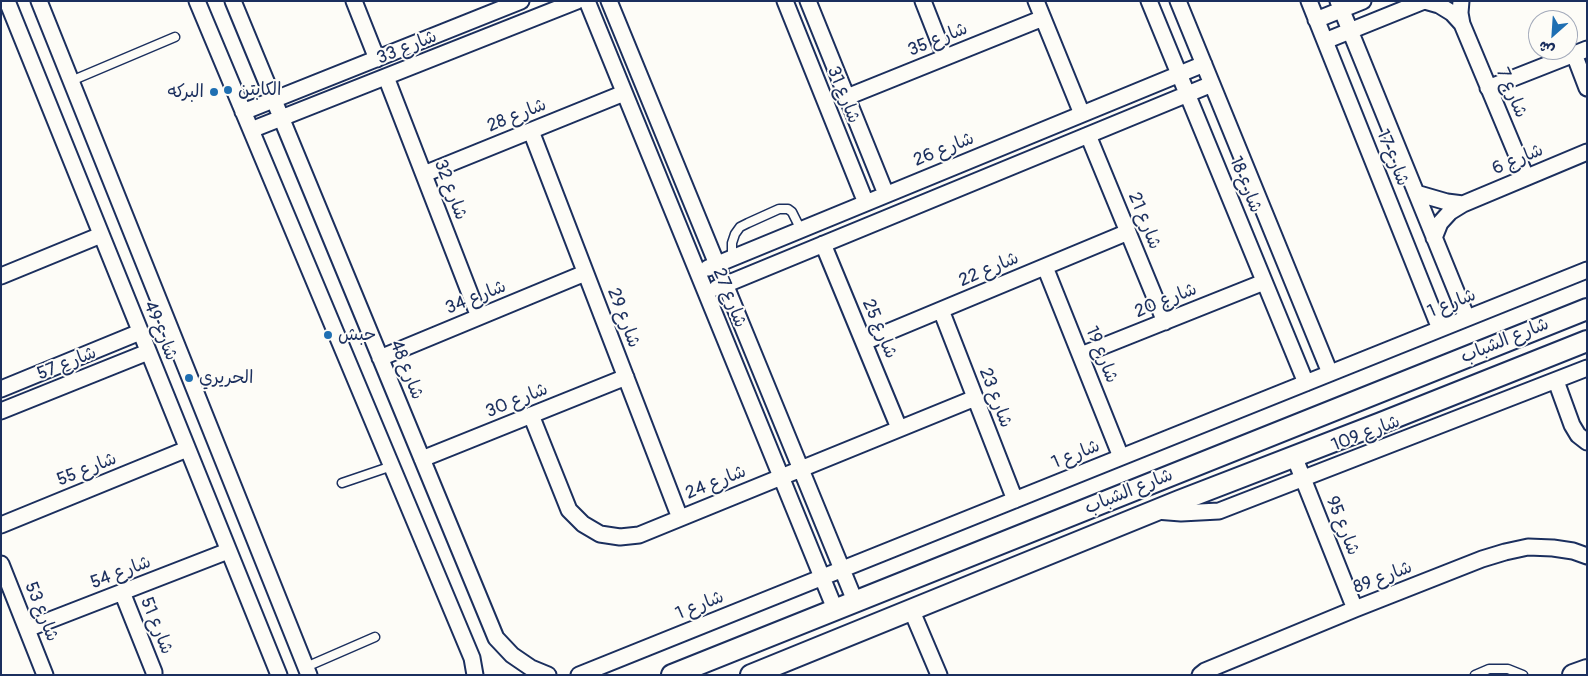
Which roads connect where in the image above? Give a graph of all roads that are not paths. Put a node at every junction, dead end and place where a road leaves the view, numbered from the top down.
1 (7, 1) edge
2 (39, 1) edge
3 (197, 1) edge
4 (233, 1) edge
5 (354, 1) edge
6 (521, 1) edge
7 (578, 1) edge
8 (587, 1) edge
9 (609, 1) edge
10 (785, 1) edge
11 (808, 1) edge
12 (923, 1) edge
13 (1036, 1) edge
14 (1149, 1) edge
15 (1178, 1) edge
16 (1309, 1) edge
17 (1363, 1) edge
18 (1425, 1) edge
19 (1460, 1) edge
20 (1340, 6) edge
21 (1043, 18) junction
22 (1316, 20) junction
23 (1462, 24) junction
24 (1350, 31) junction
25 (175, 37) dead end
26 (1325, 41) junction
27 (1580, 52) edge
28 (945, 58) junction
29 (377, 59) junction
30 (1204, 64) junction
31 (1179, 74) junction
32 (386, 77) junction
33 (71, 81) junction
34 (1212, 84) junction
35 (1488, 88) junction
36 (1587, 88) edge
37 (624, 93) junction
38 (1187, 94) junction
39 (847, 97) junction
40 (274, 100) junction
41 (244, 112) junction
42 (1082, 114) junction
43 (281, 118) junction
44 (251, 130) junction
45 (531, 131) junction
46 (1088, 135) junction
47 (1587, 152) edge
48 (424, 174) junction
49 (1526, 177) junction
50 (1416, 193) junction
51 (886, 194) junction
52 (866, 203) junction
53 (1463, 204) junction
54 (801, 230) junction
55 (1128, 232) junction
56 (101, 235) junction
57 (1434, 238) junction
58 (823, 244) junction
59 (732, 258) junction
60 (717, 264) junction
61 (1045, 266) junction
62 (1587, 270) edge
63 (698, 272) junction
64 (585, 273) junction
65 (1, 276) edge
66 (1264, 282) junction
67 (725, 284) junction
68 (706, 292) junction
69 (1587, 309) edge
70 (940, 310) junction
71 (479, 317) junction
72 (1467, 318) junction
73 (1165, 322) junction
74 (1440, 329) junction
75 (140, 332) junction
76 (1587, 340) edge
77 (864, 342) junction
78 (148, 352) junction
79 (1081, 356) junction
80 (380, 358) junction
81 (1587, 368) edge
82 (1330, 373) junction
83 (626, 378) junction
84 (1556, 381) junction
85 (1306, 383) junction
86 (1, 389) edge
87 (974, 398) junction
88 (1, 411) edge
89 (531, 415) junction
90 (899, 428) junction
91 (1587, 442) edge
92 (1238, 448) junction
93 (187, 449) junction
94 (1294, 456) junction
95 (1122, 457) junction
96 (422, 459) junction
97 (392, 466) junction
98 (800, 469) junction
99 (1249, 473) junction
100 (781, 477) junction
101 (1303, 478) junction
102 (342, 483) dead end
103 (1014, 500) junction
104 (1155, 510) junction
105 (680, 518) junction
106 (1, 525) edge
107 (228, 551) junction
108 (1587, 556) edge
109 (1, 564) edge
110 (842, 569) junction
111 (822, 577) junction
112 (122, 592) junction
113 (855, 602) junction
114 (835, 609) junction
115 (911, 609) junction
116 (1355, 609) junction
117 (27, 629) junction
118 (375, 637) dead end
119 (776, 670) edge
120 (1587, 670) edge
121 (307, 671) edge
122 (45, 675) edge
123 (154, 675) edge
124 (279, 675) edge
125 (475, 675) edge
126 (548, 675) edge
127 (578, 675) edge
128 (672, 675) edge
129 (751, 675) edge
130 (939, 675) edge
131 (1200, 675) edge
132 (1475, 675) edge
133 (1523, 675) edge
134 (1573, 675) edge

1 - 56 street, شارع 49
2 - 33 street, شارع 49
3 - 41 street
4 - 40 street, شارع 48
5 - 29 street
6 - 29 street, شارع 33
7 - 32 street, شارع 33
8 - 37 street, شارع 27
9 - 60 street, شارع 27
10 - 52 street, شارع 31
11 - 39 street, شارع 31
12 - 28 street
13 - 21 street
14 - 31 street, شارع 18
15 - 30 street, شارع 18
16 - 22 street, شارع 17
17 - 20 street
18 - 23 street, شارع 7
18 - 24 street
19 - 23 street, شارع 7
20 - 22 street
20 - 24 street, شارع 17
21 - 28 street, شارع 35
21 - 42 street
22 - 26 street, شارع 17
23 - 35 street, شارع 7
24 - 26 street
24 - 50 street, شارع 17
25 - 33 lane
26 - 74 street, شارع 17
27 - 35 street
27 - 36 street
28 - 39 street, شارع 35
29 - 40 street, شارع 33
30 - 31 street, شارع 26
30 - 34 street, شارع 18
31 - 38 street, شارع 18
31 - 42 street, شارع 26
32 - 43 street, شارع 33
32 - 48 street, شارع 32
33 - 121 street, شارع 49
34 - 38 street
34 - 82 street, شارع 18
35 - 49 street, شارع 7
37 - 45 street, شارع 28
37 - 63 street, شارع 27
38 - 46 street
38 - 66 street, شارع 18
39 - 51 street, شارع 31
40 - 41 street, شارع 33
40 - 43 street, شارع 48
41 - 44 street
42 - 51 street, شارع 26
43 - 44 street, شارع 33
43 - 80 street, شارع 48
44 - 97 street
45 - 48 street, شارع 28
45 - 64 street, شارع 29
46 - 55 street, شارع 21
46 - 58 street
47 - 49 street, شارع 6
48 - 71 street, شارع 32
49 - 53 street, شارع 6
50 - 53 street
50 - 57 street, شارع 17
51 - 52 street, شارع 26
52 - 54 street, شارع 26
53 - 57 street, شارع 6
54 - 59 street, شارع 26
54 - 59 lane
55 - 61 street, شارع 22
55 - 73 street, شارع 21
56 - 65 street
56 - 75 street, شارع 49
57 - 72 street, شارع 17
58 - 67 street
58 - 77 street, شارع 25
59 - 60 street, شارع 26
60 - 63 street, شارع 26
60 - 67 street, شارع 27
61 - 70 street, شارع 22
61 - 79 street, شارع 19
62 - 72 street, شارع 1
63 - 68 street, شارع 27
64 - 71 street, شارع 34
64 - 83 street, شارع 29
66 - 73 street, شارع 20
66 - 85 street, شارع 18
67 - 68 street
67 - 98 street, شارع 27
68 - 100 street, شارع 27
69 - 92 street, شارع الشباب
70 - 77 street, شارع 22
70 - 87 street, شارع 23
71 - 80 street, شارع 34
72 - 74 street, شارع 1
73 - 79 street, شارع 20
74 - 82 street, شارع 1
75 - 78 street, شارع 49
75 - 86 street, شارع 57
76 - 94 street, شارع الشباب
77 - 90 street, شارع 25
78 - 88 street, شارع 57
78 - 93 street, شارع 49
79 - 95 street, شارع 19
80 - 96 street, شارع 48
81 - 84 street, شارع 109
82 - 85 street, شارع 1
83 - 89 street, شارع 30
83 - 105 street, شارع 29
84 - 91 street
84 - 101 street, شارع 109
85 - 95 street, شارع 1
87 - 90 street, شارع 24
87 - 103 street, شارع 23
89 - 96 street, شارع 30
89 - 105 street, شارع 24
90 - 98 street, شارع 24
92 - 99 street
92 - 113 street, شارع الشباب
93 - 106 street, شارع 55
93 - 107 street, شارع 49
94 - 99 street, شارع الشباب
94 - 101 street, شارع 95
95 - 103 street, شارع 1
96 - 126 street, شارع 48
97 - 102 lane
97 - 125 street
98 - 100 street, شارع 24
98 - 110 street, شارع 27
99 - 104 street, شارع الشباب
100 - 105 street, شارع 24
100 - 111 street, شارع 27
101 - 104 street, شارع 109
101 - 116 street, شارع 95
103 - 110 street, شارع 1
104 - 115 street, شارع الشباب
107 - 112 street, شارع 54
107 - 124 street, شارع 49
108 - 116 street, شارع 89
109 - 117 street, شارع 53
110 - 111 street, شارع 1
110 - 113 street, شارع 27
111 - 114 street, شارع 27
111 - 127 street, شارع 1
112 - 117 street, شارع 54
112 - 123 street, شارع 51
113 - 114 street, شارع الشباب
114 - 128 street, شارع الشباب
115 - 119 street, شارع الشباب
115 - 130 street
116 - 131 street, شارع 89
117 - 122 street, شارع 53
118 - 121 lane
119 - 129 street, شارع الشباب
120 - 134 street
132 - 133 lane

